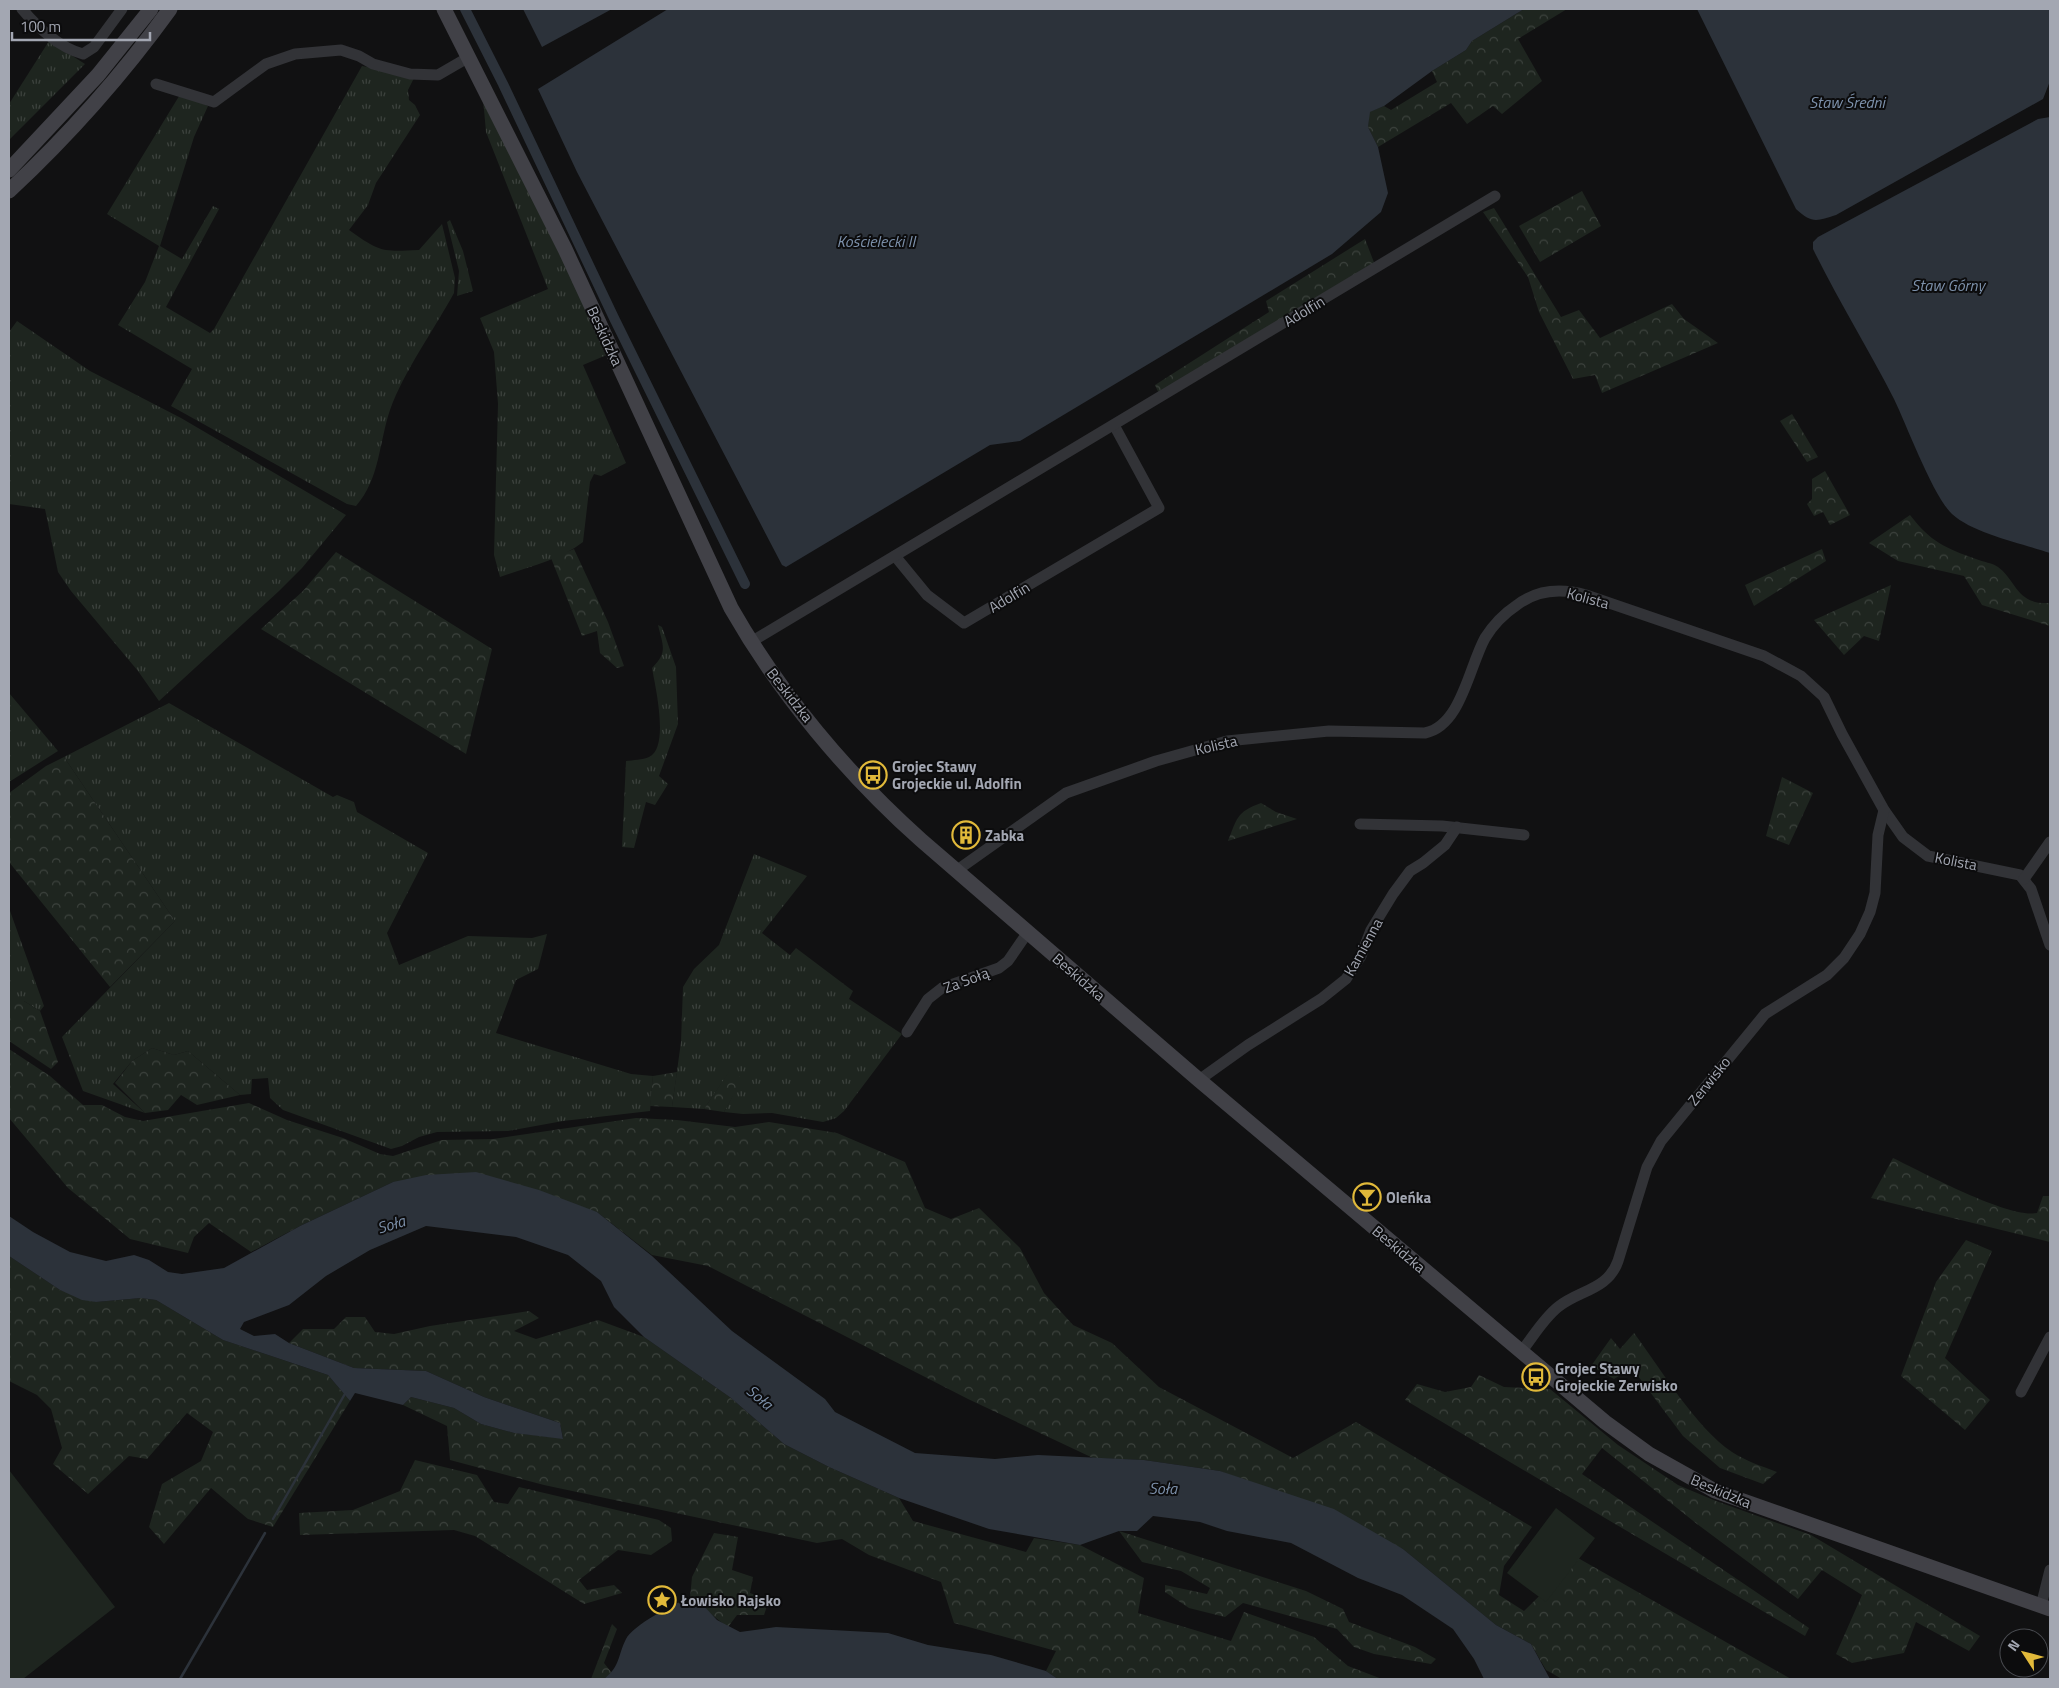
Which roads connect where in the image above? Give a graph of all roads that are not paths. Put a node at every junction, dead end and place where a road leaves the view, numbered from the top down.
1 (22, 9) edge
2 (122, 9) edge
3 (151, 9) edge
4 (170, 9) edge
5 (444, 9) edge
6 (469, 57) junction
7 (156, 84) dead end
8 (9, 170) edge
9 (9, 192) edge
10 (1495, 196) dead end
11 (1114, 425) junction
12 (895, 556) junction
13 (751, 642) junction
14 (1884, 810) junction
15 (1360, 824) dead end
16 (1457, 827) junction
17 (1524, 835) dead end
18 (2050, 842) edge
19 (956, 871) junction
20 (2024, 878) junction
21 (1028, 932) junction
22 (2050, 945) edge
23 (907, 1032) dead end
24 (1199, 1080) junction
25 (2050, 1338) edge
26 (1521, 1352) junction
27 (2021, 1392) dead end
28 (2050, 1570) edge
29 (2046, 1607) edge

1 - 2 street
3 - 8 main road
4 - 9 main road
5 - 6 main road, Beskidzka
6 - 7 street
6 - 13 main road, Beskidzka
10 - 11 street, Adolfin
11 - 12 street, Adolfin
11 - 12 street, Adolfin
12 - 13 street, Adolfin
13 - 19 main road, Beskidzka
14 - 19 street, Kolista
14 - 20 street, Kolista
14 - 26 street, Zerwisko
15 - 16 street
16 - 17 street
16 - 24 street, Kamienna
18 - 20 street
19 - 21 main road, Beskidzka
20 - 22 street
21 - 23 street, Za Sołą
21 - 24 main road, Beskidzka
24 - 26 main road, Beskidzka
25 - 27 street
26 - 29 main road, Beskidzka
28 - 29 street

